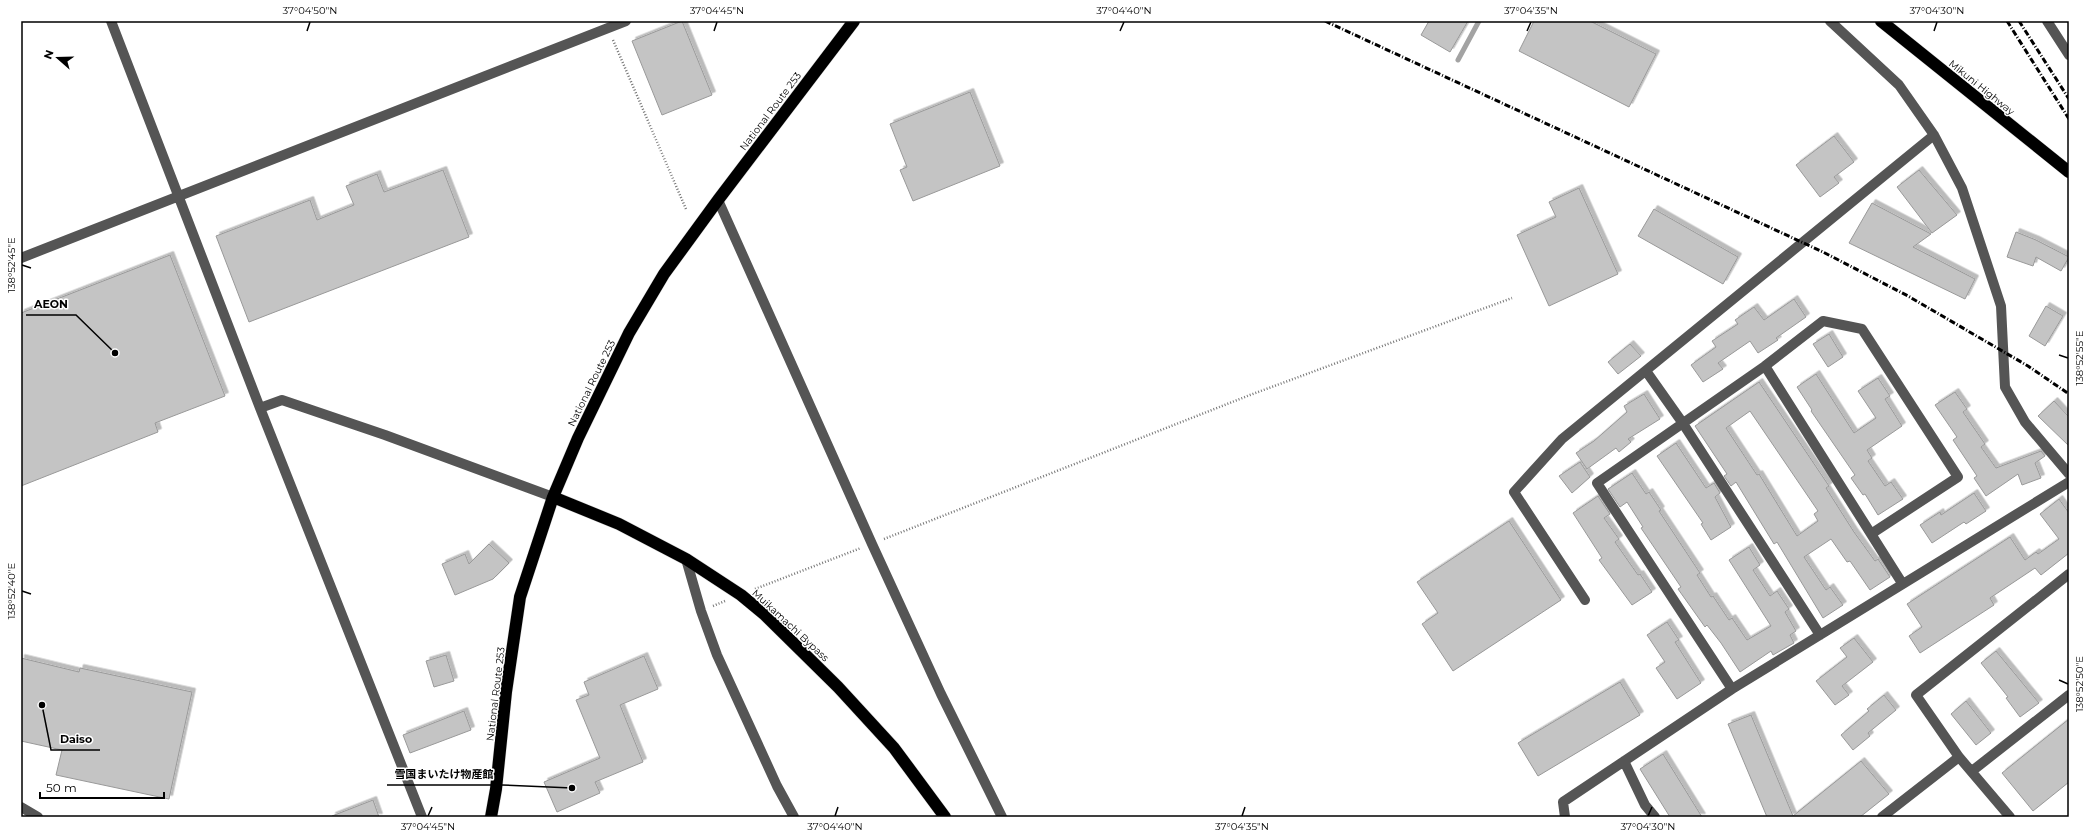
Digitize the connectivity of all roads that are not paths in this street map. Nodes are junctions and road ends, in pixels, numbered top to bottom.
1 (111, 21) edge
2 (626, 21) edge
3 (854, 21) edge
4 (1830, 21) edge
5 (1881, 21) edge
6 (2047, 21) edge
7 (2069, 55) edge
8 (1934, 135) junction
9 (2069, 172) edge
10 (179, 198) junction
11 (718, 200) junction
12 (21, 258) edge
13 (1765, 366) junction
14 (1646, 371) junction
15 (260, 408) junction
16 (1682, 422) junction
17 (2069, 474) edge
18 (2069, 482) edge
19 (553, 497) junction
20 (1871, 534) junction
21 (686, 559) junction
22 (2069, 574) edge
23 (1902, 583) junction
24 (1585, 600) dead end
25 (1820, 635) junction
26 (1732, 689) junction
27 (2069, 695) edge
28 (1959, 757) junction
29 (1624, 761) junction
30 (1972, 771) junction
31 (21, 807) edge
32 (38, 817) edge
33 (422, 817) edge
34 (492, 817) edge
35 (794, 817) edge
36 (945, 817) edge
37 (1002, 817) edge
38 (1565, 817) edge
39 (1655, 817) edge
40 (1882, 817) edge
41 (2010, 817) edge

1 - 10 street
2 - 10 street
3 - 11 highway, National Route 253
4 - 8 street
5 - 9 highway, Mikuni Highway
6 - 7 street
8 - 14 street
8 - 17 street
10 - 12 street
10 - 15 street
11 - 19 highway, National Route 253
11 - 37 street
13 - 16 street
13 - 20 street
13 - 20 street
14 - 16 street
14 - 24 street
15 - 19 street
15 - 33 street
16 - 25 street
16 - 26 street
18 - 23 street
19 - 21 highway, Muikamachi Bypass
19 - 34 highway, National Route 253
20 - 23 street
21 - 35 street
21 - 36 highway, Muikamachi Bypass
22 - 28 street
23 - 25 street
25 - 26 street
26 - 29 street
27 - 30 street
28 - 30 street
28 - 40 street
29 - 38 street
29 - 39 street
30 - 41 street
31 - 32 street

